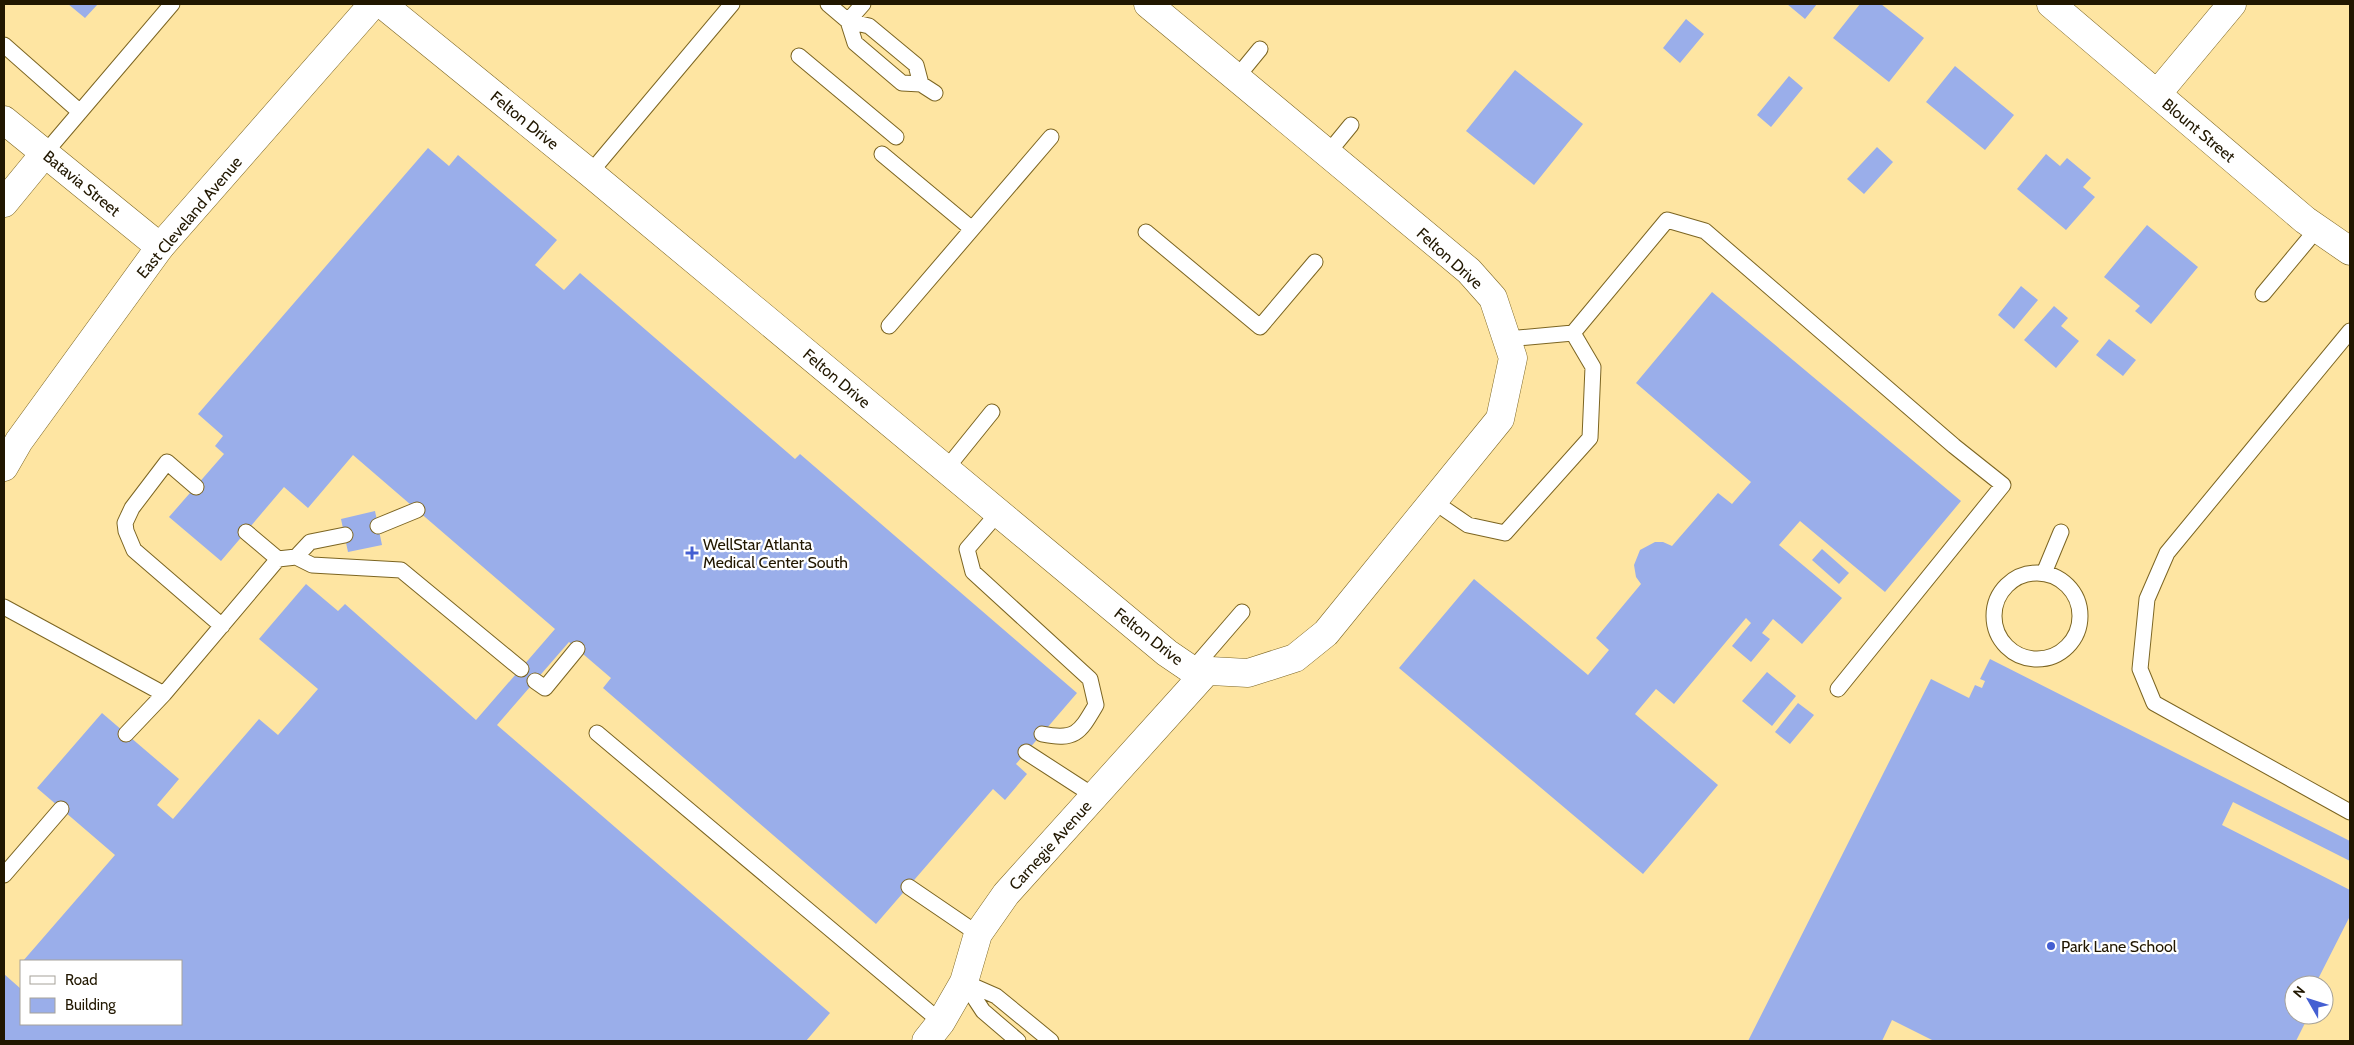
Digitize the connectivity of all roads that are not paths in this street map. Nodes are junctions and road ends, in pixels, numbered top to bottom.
1 (172, 4) edge
2 (374, 4) edge
3 (382, 4) edge
4 (732, 4) edge
5 (828, 4) edge
6 (863, 4) edge
7 (1148, 4) edge
8 (2051, 4) edge
9 (2232, 4) edge
10 (848, 21) junction
11 (4, 45) edge
12 (1260, 49) dead end
13 (799, 56) dead end
14 (1237, 77) junction
15 (921, 84) junction
16 (934, 94) dead end
17 (2157, 94) junction
18 (80, 112) junction
19 (4, 120) edge
20 (1351, 125) dead end
21 (896, 137) dead end
22 (1051, 137) dead end
23 (45, 153) junction
24 (1328, 153) junction
25 (882, 154) dead end
26 (590, 173) junction
27 (4, 203) edge
28 (2317, 228) junction
29 (972, 229) junction
30 (1146, 232) dead end
31 (160, 247) junction
32 (2350, 251) edge
33 (1314, 262) dead end
34 (2263, 294) dead end
35 (889, 326) dead end
36 (2350, 331) edge
37 (1573, 333) junction
38 (1507, 339) junction
39 (992, 412) dead end
40 (4, 467) edge
41 (946, 469) junction
42 (196, 487) dead end
43 (1433, 501) junction
44 (417, 510) dead end
45 (998, 513) junction
46 (378, 526) dead end
47 (246, 532) dead end
48 (2061, 532) dead end
49 (345, 535) dead end
50 (296, 557) junction
51 (278, 559) junction
52 (2044, 573) junction
53 (4, 607) edge
54 (1242, 612) dead end
55 (222, 626) junction
56 (577, 649) dead end
57 (521, 669) dead end
58 (1200, 670) junction
59 (535, 681) dead end
60 (1838, 688) dead end
61 (164, 694) junction
62 (597, 733) dead end
63 (126, 734) dead end
64 (1042, 734) dead end
65 (1026, 752) dead end
66 (1094, 796) junction
67 (61, 809) dead end
68 (2350, 812) edge
69 (4, 875) edge
70 (909, 887) dead end
71 (978, 934) junction
72 (964, 982) junction
73 (934, 1032) edge
74 (1018, 1041) edge
75 (1051, 1041) edge

1 - 18 lane
2 - 31 street, East Cleveland Avenue
3 - 26 street, Felton Drive
4 - 26 lane
5 - 10 lane
6 - 10 lane
7 - 14 street, Felton Drive
8 - 17 street, Blount Street
9 - 17 street
10 - 15 lane
10 - 15 lane
11 - 18 lane
12 - 14 lane
13 - 21 lane
14 - 24 street, Felton Drive
15 - 16 lane
17 - 28 street, Blount Street
18 - 23 lane
19 - 23 street, Batavia Street
20 - 24 lane
22 - 29 lane
23 - 27 street
23 - 31 street, Batavia Street
24 - 38 street, Felton Drive
25 - 29 lane
26 - 41 street, Felton Drive
28 - 32 street, Blount Street
28 - 34 lane
29 - 35 lane
30 - 33 lane
31 - 40 street, East Cleveland Avenue
36 - 68 lane
37 - 38 lane
37 - 43 lane
37 - 60 lane
38 - 43 street, Felton Drive
39 - 41 lane
41 - 45 street, Felton Drive
42 - 55 lane
43 - 58 street, Felton Drive
44 - 46 lane
45 - 58 street, Felton Drive
45 - 64 lane
47 - 51 lane
48 - 52 lane
49 - 50 lane
50 - 51 lane
50 - 57 lane
51 - 55 lane
52 - 52 lane
53 - 61 lane
54 - 58 lane
55 - 61 lane
56 - 59 lane
58 - 66 street, Carnegie Avenue
61 - 63 lane
62 - 73 lane
65 - 66 lane
66 - 71 street, Carnegie Avenue
67 - 69 lane
70 - 71 lane
71 - 72 street, Carnegie Avenue
72 - 73 street, Carnegie Avenue
72 - 74 lane
72 - 75 lane

